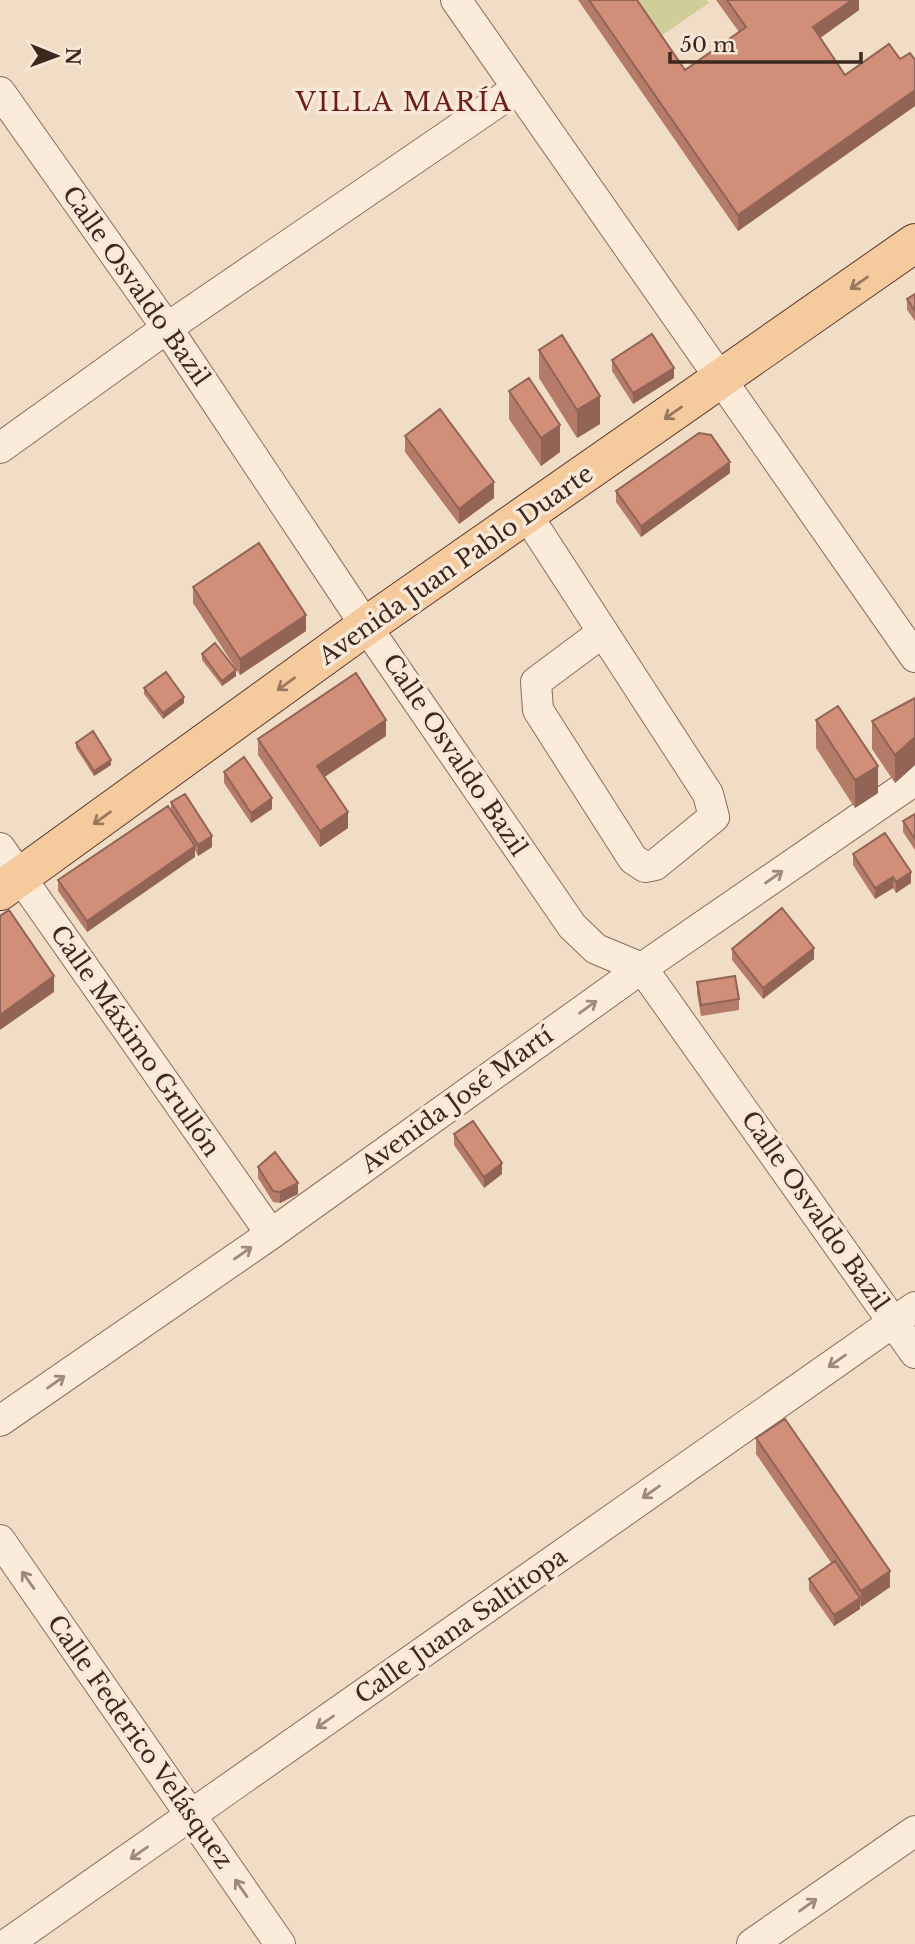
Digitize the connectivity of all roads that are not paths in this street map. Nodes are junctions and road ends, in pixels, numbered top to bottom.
1 (456, 0) edge
2 (518, 88) junction
3 (0, 92) edge
4 (915, 243) edge
5 (167, 328) junction
6 (722, 379) junction
7 (0, 448) edge
8 (527, 515) junction
9 (366, 626) junction
10 (603, 632) junction
11 (915, 657) edge
12 (915, 780) edge
13 (7, 873) edge
14 (642, 968) junction
15 (271, 1234) junction
16 (904, 1314) edge
17 (915, 1353) edge
18 (0, 1421) edge
19 (0, 1540) edge
20 (191, 1817) junction
21 (915, 1831) edge
22 (7, 1944) edge
23 (280, 1944) edge
24 (752, 1944) edge

1 - 2 street
2 - 5 street
2 - 6 street
3 - 5 street, Calle Osvaldo Bazil
4 -> 6 main road, Avenida Juan Pablo Duarte
5 - 7 street
5 - 9 street, Calle Osvaldo Bazil
6 -> 8 main road, Avenida Juan Pablo Duarte
6 - 11 street
8 - 9 main road, Avenida Juan Pablo Duarte
8 - 10 street
9 -> 13 main road, Avenida Juan Pablo Duarte
9 - 14 street, Calle Osvaldo Bazil
10 - 10 street
14 -> 12 street, Avenida José Martí
13 - 15 street, Calle Máximo Grullón
15 -> 14 street, Avenida José Martí
14 - 16 street, Calle Osvaldo Bazil
18 -> 15 street, Avenida José Martí
16 - 17 street, Calle Osvaldo Bazil
16 -> 20 street, Calle Juana Saltitopa
20 -> 19 street, Calle Federico Velásquez
20 -> 22 street, Calle Juana Saltitopa
23 -> 20 street, Calle Federico Velásquez
24 -> 21 street

